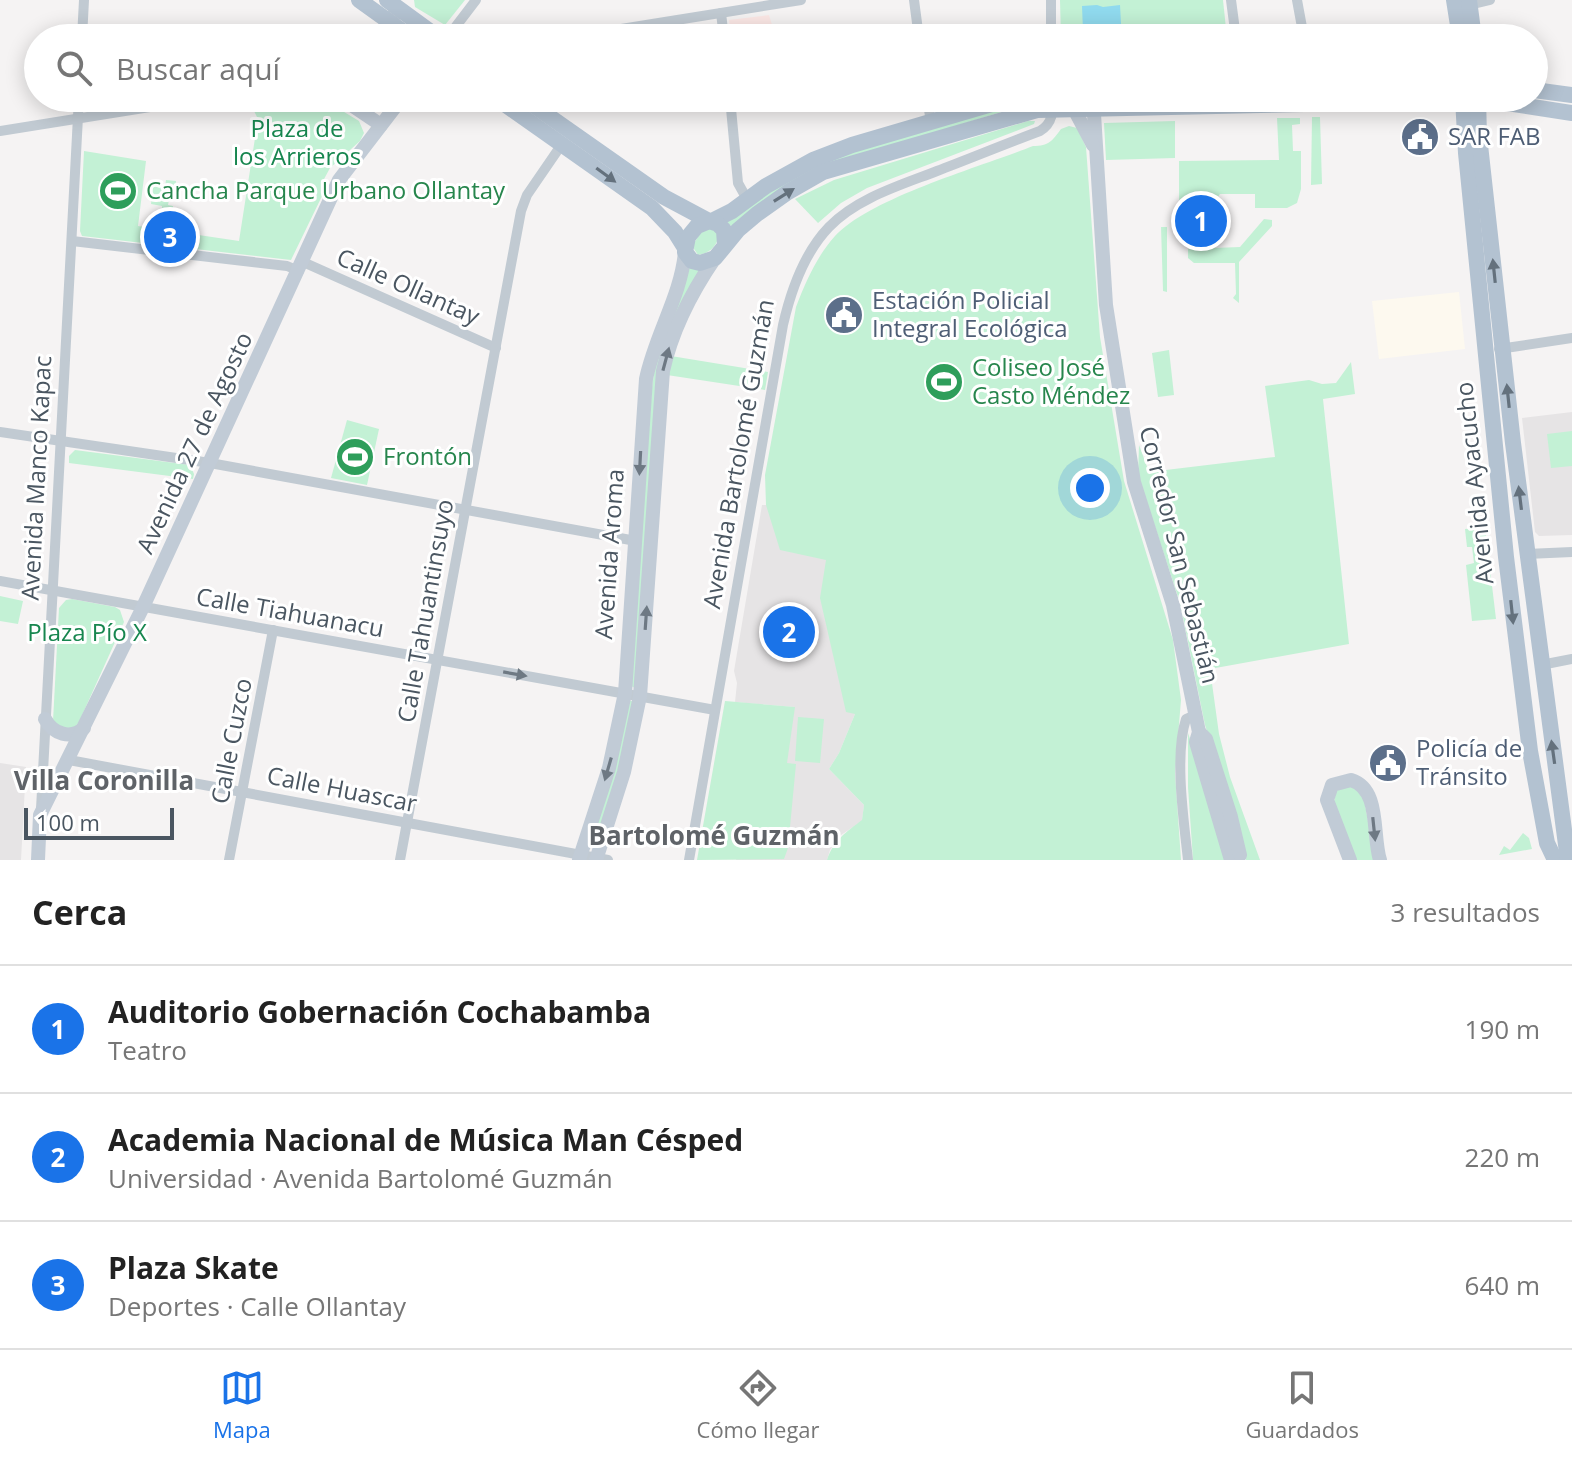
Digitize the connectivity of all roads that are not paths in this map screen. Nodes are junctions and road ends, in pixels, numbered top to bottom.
1 (84, 0) edge
2 (359, 0) edge
3 (476, 0) edge
4 (801, 0) edge
5 (914, 0) edge
6 (1051, 0) edge
7 (1231, 0) edge
8 (1297, 0) edge
9 (1490, 0) edge
10 (1462, 3) edge
11 (395, 8) edge
12 (721, 13) junction
13 (83, 24) edge
14 (418, 24) edge
15 (458, 24) edge
16 (652, 24) edge
17 (722, 24) edge
18 (917, 24) edge
19 (1051, 24) edge
20 (1234, 24) edge
21 (1301, 24) edge
22 (1461, 24) edge
23 (1469, 24) edge
24 (1548, 92) edge
25 (1572, 95) edge
26 (1548, 110) edge
27 (78, 112) edge
28 (120, 112) edge
29 (362, 112) edge
30 (391, 112) edge
31 (516, 112) edge
32 (543, 112) edge
33 (731, 112) edge
34 (929, 112) edge
35 (965, 112) edge
36 (1025, 112) edge
37 (1052, 112) edge
38 (1076, 112) edge
39 (1095, 112) edge
40 (1472, 112) edge
41 (1474, 112) edge
42 (1572, 113) edge
43 (77, 119) junction
44 (931, 122) junction
45 (381, 125) junction
46 (0, 131) edge
47 (562, 144) junction
48 (1095, 149) junction
49 (748, 201) junction
50 (710, 221) junction
51 (72, 241) junction
52 (685, 250) junction
53 (720, 252) junction
54 (301, 267) junction
55 (1572, 338) edge
56 (496, 348) junction
57 (1503, 348) junction
58 (1486, 351) junction
59 (0, 432) edge
60 (60, 441) junction
61 (210, 463) junction
62 (465, 511) junction
63 (636, 541) junction
64 (1572, 552) edge
65 (1527, 554) junction
66 (0, 581) edge
67 (52, 591) junction
68 (143, 607) junction
69 (273, 630) junction
70 (1572, 659) edge
71 (438, 660) junction
72 (1541, 665) junction
73 (632, 694) junction
74 (715, 710) junction
75 (1195, 715) junction
76 (45, 719) junction
77 (85, 727) junction
78 (1199, 732) junction
79 (69, 760) junction
80 (242, 792) junction
81 (40, 815) junction
82 (408, 823) junction
83 (579, 857) edge
84 (600, 859) edge
85 (1558, 859) edge
86 (38, 860) edge
87 (229, 860) edge
88 (400, 860) edge
89 (689, 860) edge
90 (1188, 860) edge
91 (1231, 860) edge
92 (1241, 860) edge
93 (1350, 860) edge
94 (1380, 860) edge

1 - 13 street
2 - 11 main road
3 - 15 street
4 - 12 street
5 - 18 street
6 - 19 street
7 - 20 street
8 - 21 street
9 - 10 street
10 - 22 main road
10 - 23 main road
11 - 14 main road
12 - 16 street
12 - 17 street
24 - 25 main road
26 - 42 main road, Avenida Aroma
27 - 43 street, Avenida Manco Kapac
28 - 43 street
29 - 45 street
30 - 45 street, Avenida 27 de Agosto
31 - 47 main road
32 - 50 main road
33 - 49 street
34 - 44 street
35 - 44 main road
53 -> 36 main road, Avenida Aroma
37 - 74 street, Avenida Bartolomé Guzmán
38 - 48 street, Corredor San Sebastián
39 - 48 street, Corredor San Sebastián
40 - 58 main road, Avenida Ayacucho
57 -> 41 main road, Avenida Ayacucho
43 - 46 street
43 - 51 street, Avenida Manco Kapac
44 - 49 main road
45 - 54 street, Avenida 27 de Agosto
47 -> 52 main road
47 - 56 street, Calle Tahuantinsuyo
48 - 75 street, Corredor San Sebastián
49 - 50 main road
50 - 52 main road
50 - 53 main road
51 - 54 street, Calle Ollantay
51 - 60 street, Avenida Manco Kapac
52 - 53 main road
52 -> 63 street, Avenida Aroma
73 -> 53 street, Avenida Aroma
54 - 56 street, Calle Ollantay
54 - 61 street, Avenida 27 de Agosto
55 - 57 street
56 - 62 street, Calle Tahuantinsuyo
57 - 58 street
65 -> 57 main road, Avenida Ayacucho
58 -> 85 main road, Avenida Ayacucho
59 - 60 street
60 - 61 street
60 - 67 street, Avenida Manco Kapac
61 - 62 street
61 - 68 street, Avenida 27 de Agosto
62 - 63 street
62 - 71 street, Calle Tahuantinsuyo
63 - 73 street, Avenida Aroma
64 - 65 street
65 - 72 main road, Avenida Ayacucho
66 - 67 street, Calle Tiahuanacu
67 - 68 street, Calle Tiahuanacu
67 - 76 street, Avenida Manco Kapac
68 - 69 street, Calle Tiahuanacu
68 - 77 street, Avenida 27 de Agosto
69 - 71 street, Calle Tiahuanacu
69 - 80 street, Calle Cuzco
70 - 72 street
71 -> 73 street, Calle Tiahuanacu
71 - 82 street, Calle Tahuantinsuyo
85 -> 72 main road, Avenida Ayacucho
73 - 74 street, Calle Tiahuanacu
73 -> 83 street, Avenida Aroma
73 - 84 street, Avenida Aroma
74 - 89 street, Avenida Bartolomé Guzmán
75 - 78 street, Corredor San Sebastián
75 - 90 street
76 - 77 street
76 - 81 street, Avenida Manco Kapac
77 - 79 street, Avenida 27 de Agosto
78 - 91 street, Corredor San Sebastián
78 - 92 street, Corredor San Sebastián
79 - 80 street, Calle Huascar
79 - 81 street, Avenida 27 de Agosto
80 - 82 street, Calle Huascar
80 - 87 street, Calle Cuzco
81 - 86 street, Avenida Manco Kapac
82 - 83 street, Calle Huascar
82 - 88 street, Calle Tahuantinsuyo
83 - 84 street, Calle Huascar
93 -> 94 street

